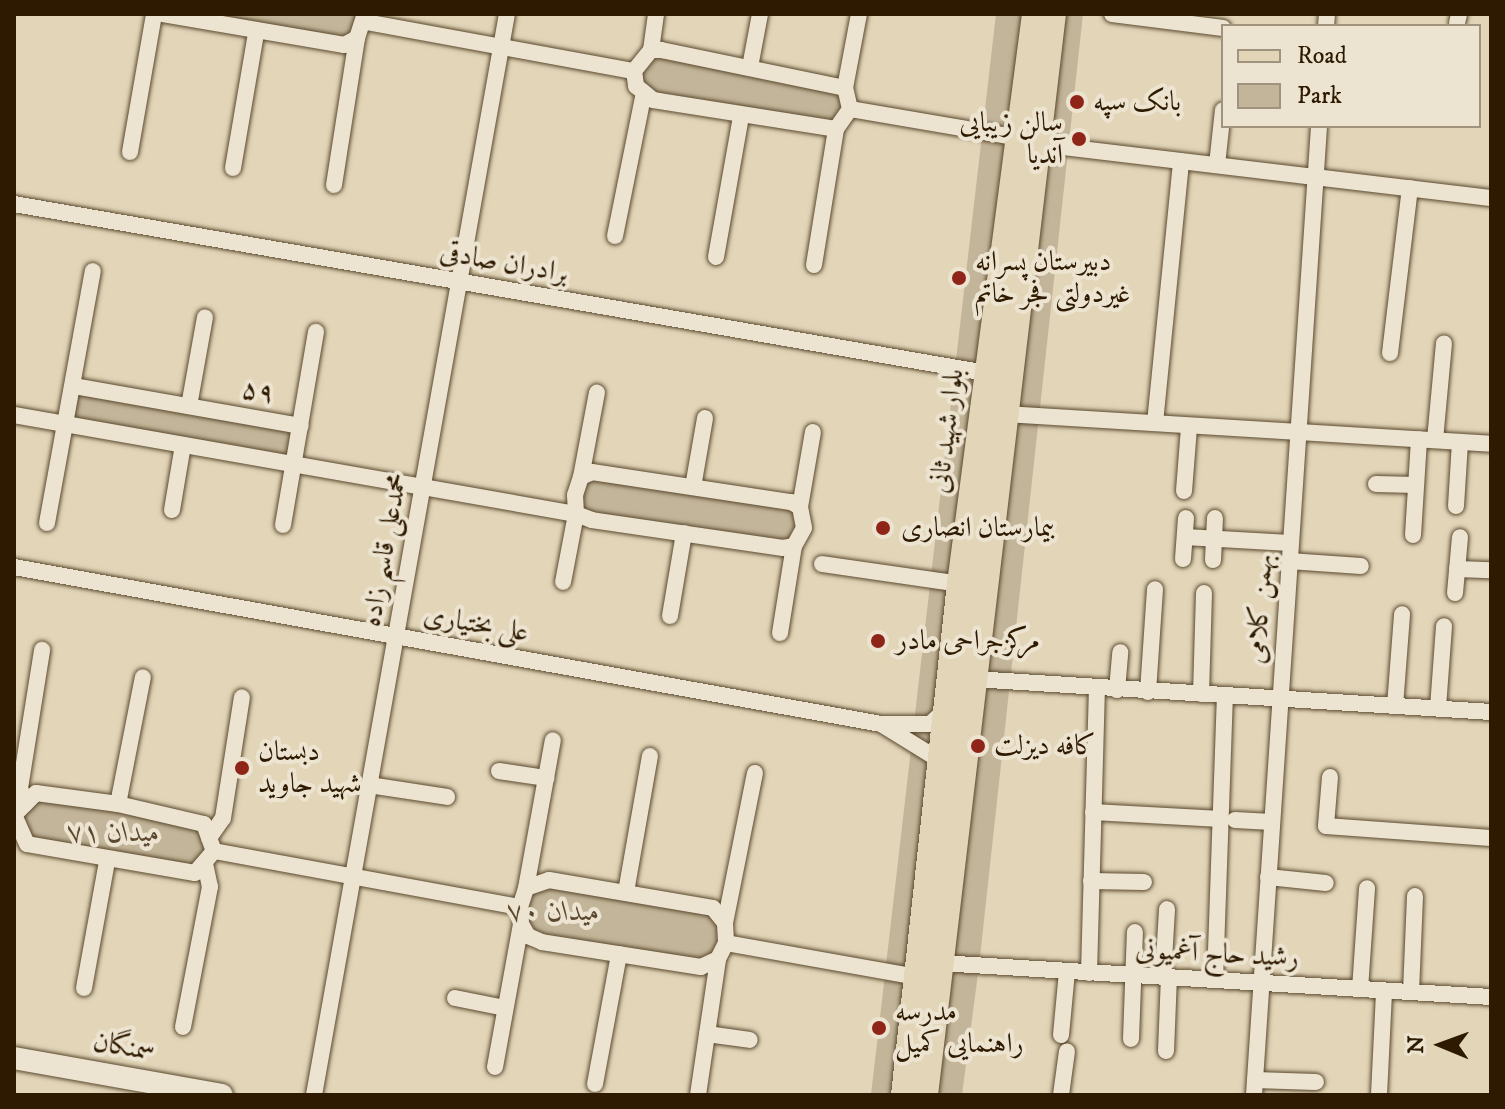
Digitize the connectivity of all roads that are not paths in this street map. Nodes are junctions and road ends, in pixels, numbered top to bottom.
1 (154, 14) edge
2 (163, 14) edge
3 (507, 14) edge
4 (656, 14) edge
5 (760, 14) edge
6 (859, 14) edge
7 (1035, 14) edge
8 (1053, 14) edge
9 (1112, 14) edge
10 (365, 18) edge
11 (1221, 28) edge
12 (256, 33) junction
13 (357, 38) junction
14 (501, 44) junction
15 (651, 50) junction
16 (750, 67) junction
17 (634, 71) junction
18 (845, 88) junction
19 (643, 97) junction
20 (850, 109) junction
21 (741, 116) junction
22 (1221, 128) edge
23 (1319, 128) edge
24 (836, 129) junction
25 (1028, 141) junction
26 (130, 152) dead end
27 (1181, 161) junction
28 (1217, 165) junction
29 (233, 168) dead end
30 (1315, 177) junction
31 (334, 185) dead end
32 (1410, 188) junction
33 (1491, 198) edge
34 (14, 204) edge
35 (615, 236) dead end
36 (716, 257) dead end
37 (814, 265) dead end
38 (93, 271) dead end
39 (459, 282) junction
40 (205, 317) dead end
41 (316, 332) dead end
42 (1444, 343) dead end
43 (1390, 353) dead end
44 (986, 373) junction
45 (74, 386) junction
46 (597, 392) dead end
47 (189, 406) junction
48 (1005, 414) junction
49 (14, 415) edge
50 (705, 418) dead end
51 (1155, 423) junction
52 (67, 424) junction
53 (300, 426) junction
54 (1189, 427) junction
55 (813, 432) dead end
56 (1298, 432) junction
57 (1427, 440) junction
58 (1460, 442) junction
59 (1491, 444) edge
60 (183, 445) junction
61 (294, 464) junction
62 (581, 477) junction
63 (1376, 484) dead end
64 (1416, 485) junction
65 (693, 487) junction
66 (422, 489) junction
67 (1184, 491) dead end
68 (1456, 506) dead end
69 (800, 507) junction
70 (172, 510) dead end
71 (576, 514) junction
72 (1186, 518) dead end
73 (1215, 518) dead end
74 (47, 523) dead end
75 (283, 525) dead end
76 (684, 533) junction
77 (1413, 535) dead end
78 (1185, 537) junction
79 (1460, 537) dead end
80 (1213, 539) junction
81 (1290, 543) junction
82 (794, 546) junction
83 (1183, 559) dead end
84 (1213, 560) dead end
85 (1289, 561) junction
86 (822, 564) dead end
87 (1361, 566) dead end
88 (14, 567) edge
89 (1457, 569) junction
90 (1491, 570) edge
91 (563, 582) dead end
92 (960, 584) junction
93 (1155, 589) dead end
94 (1204, 593) dead end
95 (1455, 593) dead end
96 (1402, 614) dead end
97 (670, 616) dead end
98 (1444, 626) dead end
99 (780, 633) dead end
100 (396, 636) junction
101 (42, 650) dead end
102 (1120, 652) dead end
103 (143, 677) dead end
104 (962, 678) junction
105 (1097, 689) junction
106 (1117, 690) junction
107 (1148, 692) junction
108 (1201, 694) junction
109 (1225, 695) junction
110 (242, 697) dead end
111 (1280, 699) junction
112 (1395, 706) junction
113 (947, 707) junction
114 (1438, 708) junction
115 (1491, 712) edge
116 (881, 724) junction
117 (553, 740) dead end
118 (650, 756) dead end
119 (941, 761) junction
120 (499, 771) dead end
121 (755, 773) dead end
122 (1330, 777) dead end
123 (546, 778) junction
124 (369, 785) junction
125 (447, 797) dead end
126 (118, 804) junction
127 (1093, 812) junction
128 (18, 820) edge
129 (1228, 820) junction
130 (1272, 822) junction
131 (1491, 838) edge
132 (210, 851) junction
133 (107, 861) junction
134 (353, 876) junction
135 (1268, 877) junction
136 (1091, 881) junction
137 (1144, 882) dead end
138 (1326, 883) dead end
139 (526, 888) junction
140 (1367, 888) dead end
141 (626, 892) junction
142 (1415, 896) dead end
143 (1167, 909) dead end
144 (520, 916) junction
145 (725, 923) junction
146 (1135, 932) dead end
147 (726, 943) junction
148 (619, 954) junction
149 (718, 959) junction
150 (940, 963) junction
151 (1067, 971) junction
152 (1089, 973) junction
153 (1132, 975) junction
154 (917, 977) junction
155 (1166, 977) junction
156 (1215, 980) junction
157 (1261, 983) junction
158 (84, 988) dead end
159 (1360, 989) junction
160 (1384, 991) junction
161 (1411, 992) junction
162 (1491, 997) edge
163 (455, 998) dead end
164 (505, 1008) junction
165 (183, 1027) dead end
166 (707, 1034) junction
167 (1061, 1035) dead end
168 (1131, 1039) dead end
169 (750, 1040) dead end
170 (1067, 1051) dead end
171 (1166, 1051) dead end
172 (14, 1058) edge
173 (495, 1067) dead end
174 (1316, 1082) dead end
175 (595, 1084) dead end
176 (1254, 1088) edge
177 (222, 1095) edge
178 (314, 1095) edge
179 (698, 1095) edge
180 (904, 1095) edge
181 (925, 1095) edge
182 (1061, 1095) edge
183 (1379, 1095) edge

1 - 26 street
2 - 12 street
3 - 14 street, محمدعلی قاسم زاده
4 - 15 street
5 - 16 street
6 - 18 street
7 - 25 main road, بلوار شهید ثانی
8 - 25 main road, بلوار شهید ثانی
9 - 11 street
10 - 13 street
10 - 14 street
12 - 13 street
12 - 29 street
13 - 31 street
14 - 17 street
14 - 39 street, محمدعلی قاسم زاده
15 - 16 street
15 - 17 street
16 - 18 street
17 - 19 street
18 - 20 street
19 - 21 street
19 - 35 street
20 - 24 street
20 - 25 street
21 - 24 street
21 - 36 street
22 - 28 street
23 - 30 street, بهمن کلامی
24 - 37 street
25 - 27 street
25 - 44 main road, بلوار شهید ثانی
25 - 48 main road, بلوار شهید ثانی
27 - 28 street
27 - 51 street
28 - 30 street
30 - 32 street
30 - 56 street, بهمن کلامی
32 - 33 street
32 - 43 street
34 - 39 street, برادران صادقی
38 - 45 street
39 - 44 street, برادران صادقی
39 - 66 street, محمدعلی قاسم زاده
40 - 47 street
41 - 53 street
42 - 57 street
44 - 92 main road, بلوار شهید ثانی
45 - 47 street, ۵۹
45 - 52 street
46 - 62 street
47 - 53 street, ۵۹
48 - 51 street
48 - 104 main road, بلوار شهید ثانی
49 - 52 street
50 - 65 street
51 - 54 street
52 - 60 street
52 - 74 street
53 - 61 street, ۵۹
54 - 56 street
54 - 67 street
55 - 69 street
56 - 57 street
56 - 81 street, بهمن کلامی
57 - 58 street
57 - 64 street
58 - 59 street
58 - 68 street
60 - 61 street
60 - 70 street
61 - 66 street
61 - 75 street, ۵۹
62 - 65 street
62 - 71 street
63 - 64 street
64 - 77 street
65 - 69 street
66 - 71 street
66 - 100 street, محمدعلی قاسم زاده
69 - 82 street
71 - 76 street
71 - 91 street
72 - 78 street
73 - 80 street
76 - 82 street
76 - 97 street
78 - 80 street
78 - 83 street
79 - 89 street
80 - 81 street
80 - 84 street
81 - 85 street, بهمن کلامی
82 - 99 street
85 - 87 street
85 - 111 street, بهمن کلامی
86 - 92 street
88 - 100 street, علی بختیاری
89 - 90 street
89 - 95 street
92 - 104 main road, بلوار شهید ثانی
93 - 107 street
94 - 108 street
96 - 112 street
98 - 114 street
100 - 116 street, علی بختیاری
100 - 124 street, محمدعلی قاسم زاده
101 - 128 street
102 - 106 street
103 - 126 street
104 - 105 street
104 - 113 main road, بلوار شهید ثانی
104 - 150 main road, بلوار شهید ثانی
105 - 106 street
105 - 127 street
106 - 107 street
107 - 108 street
108 - 109 street
109 - 111 street
109 - 129 street
110 - 132 street
111 - 112 street
111 - 130 street, بهمن کلامی
112 - 114 street
113 - 116 street
113 - 119 main road, بلوار شهید ثانی
114 - 115 street
116 - 119 street
117 - 123 street
118 - 141 street
119 - 154 main road, بلوار شهید ثانی
120 - 123 street
121 - 145 street
122 - 131 street
123 - 139 street
124 - 125 street
124 - 134 street, محمدعلی قاسم زاده
126 - 128 street
126 - 132 street
127 - 129 street
127 - 136 street
128 - 133 street
129 - 130 street
129 - 156 street
130 - 135 street, بهمن کلامی
132 - 133 street
132 - 134 street
132 - 165 street
133 - 158 street
134 - 144 street
134 - 178 street, محمدعلی قاسم زاده
135 - 138 street
135 - 157 street, بهمن کلامی
136 - 137 street
136 - 152 street
139 - 141 street
139 - 144 street
140 - 159 street
141 - 145 street
142 - 161 street
143 - 155 street
144 - 148 street
144 - 164 street
145 - 147 street
146 - 153 street
147 - 149 street
147 - 154 street
148 - 149 street
148 - 175 street
149 - 166 street
150 - 151 street, رشید حاج آغمیونی
150 - 181 main road, بلوار شهید ثانی
151 - 152 street, رشید حاج آغمیونی
151 - 167 street
152 - 153 street, رشید حاج آغمیونی
153 - 155 street, رشید حاج آغمیونی
153 - 168 street
154 - 180 main road, بلوار شهید ثانی
155 - 156 street, رشید حاج آغمیونی
155 - 171 street
156 - 157 street, رشید حاج آغمیونی
157 - 159 street, رشید حاج آغمیونی
157 - 176 street, بهمن کلامی
159 - 160 street, رشید حاج آغمیونی
160 - 161 street, رشید حاج آغمیونی
160 - 183 street
161 - 162 street, رشید حاج آغمیونی
163 - 164 street
164 - 173 street
166 - 169 street
166 - 179 street
170 - 182 street
172 - 177 main road, سمنگان
174 - 176 street

